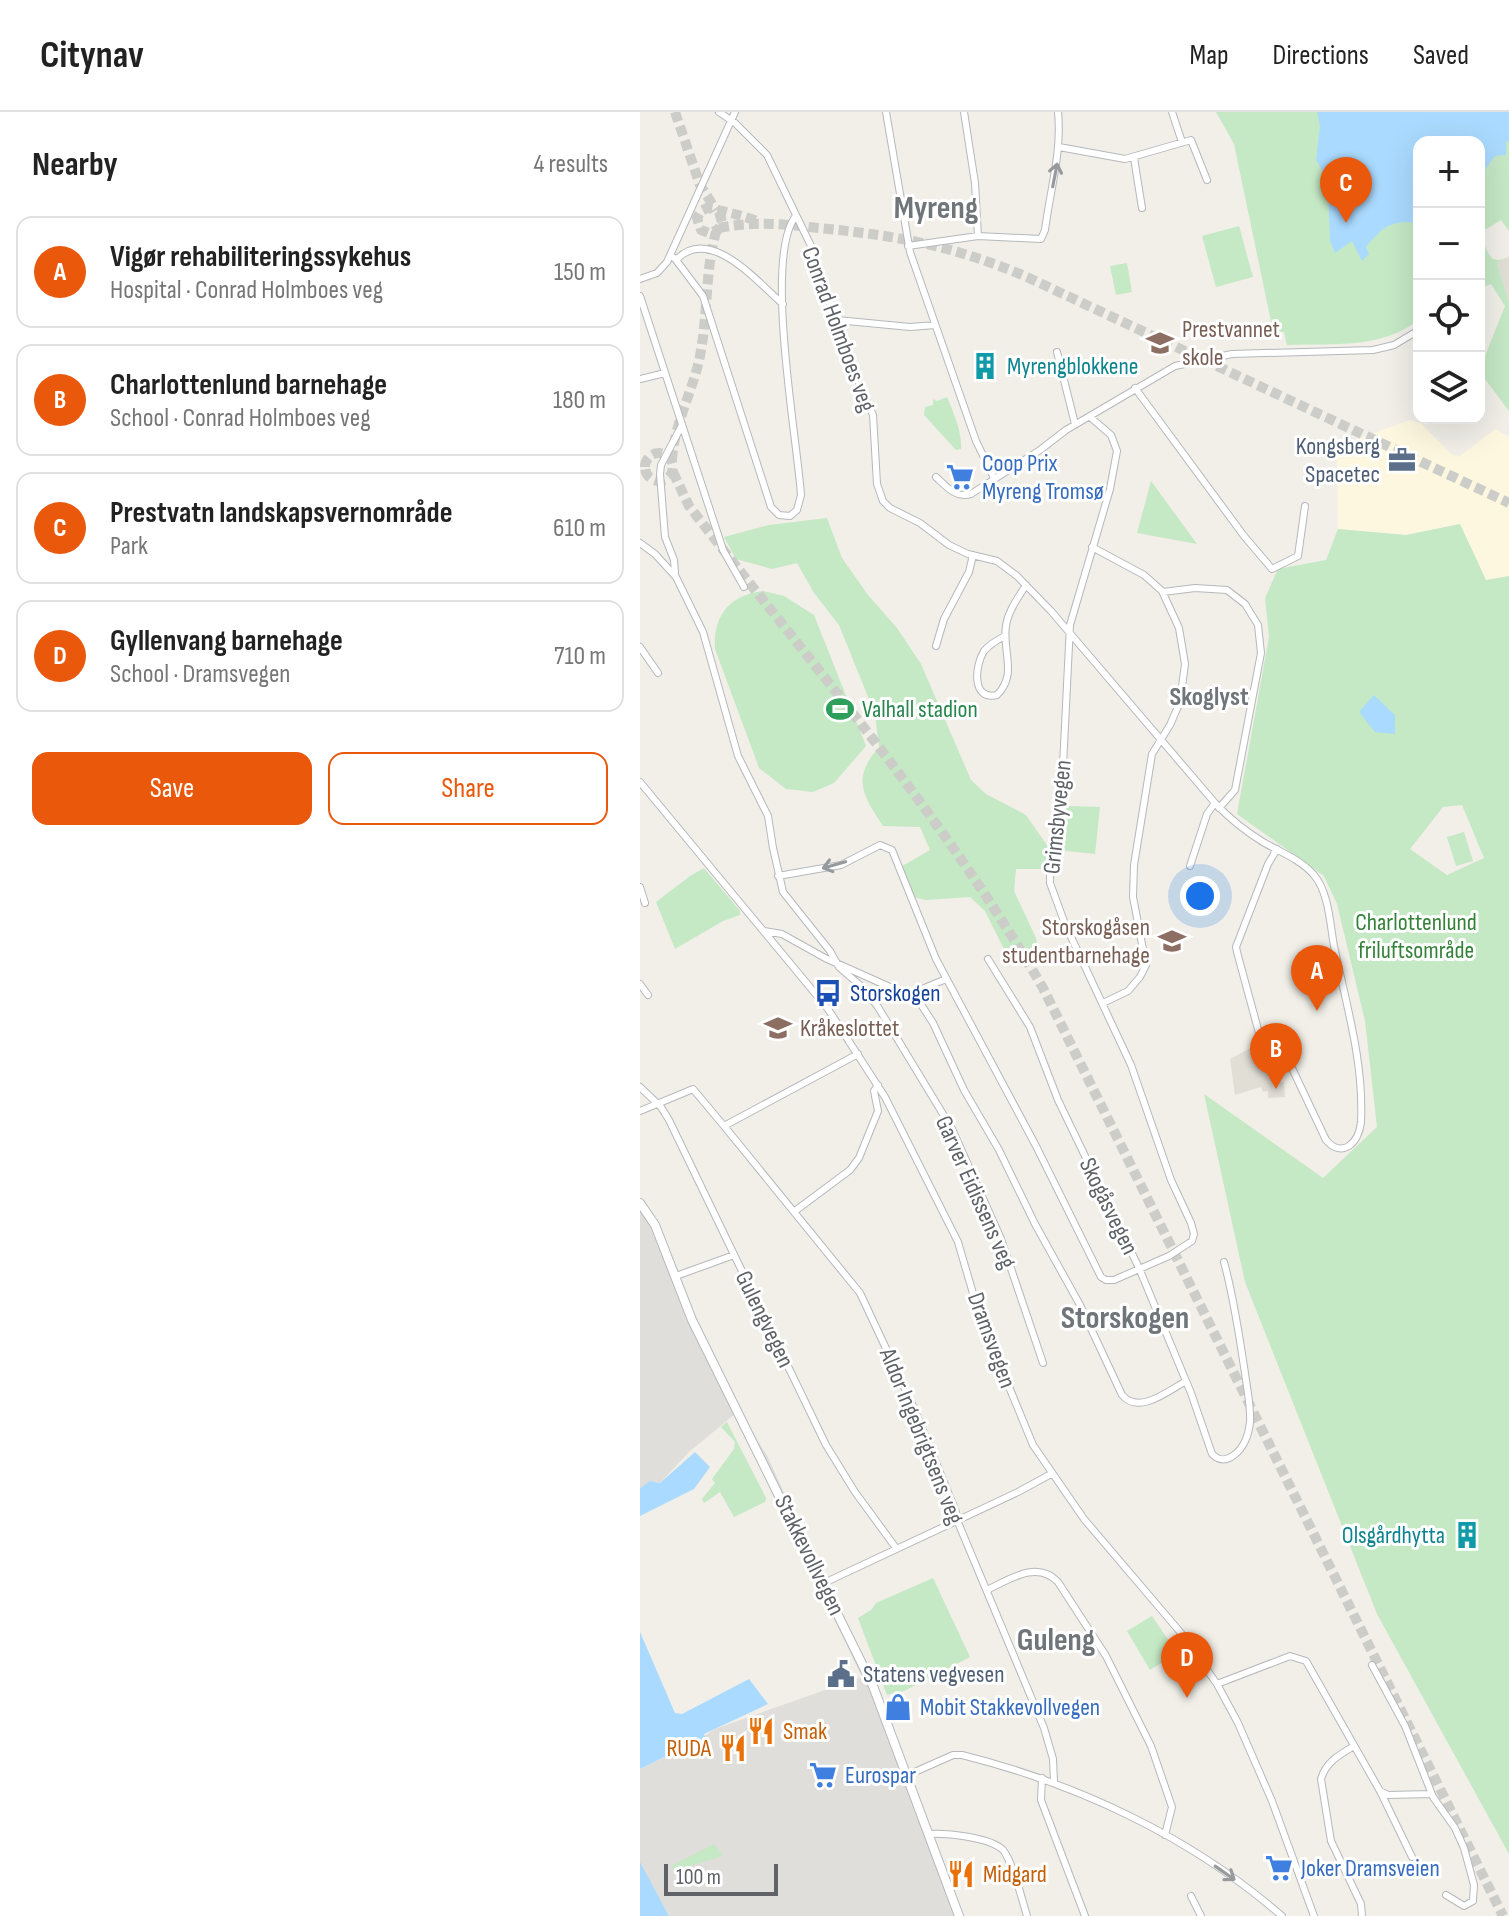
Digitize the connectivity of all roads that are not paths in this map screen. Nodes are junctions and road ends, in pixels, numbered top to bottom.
1 (719, 112) edge
2 (735, 112) edge
3 (886, 112) edge
4 (964, 112) edge
5 (1058, 112) edge
6 (1172, 112) edge
7 (732, 120) junction
8 (1182, 142) junction
9 (1059, 147) junction
10 (1134, 158) junction
11 (1207, 180) dead end
12 (1142, 208) dead end
13 (795, 217) junction
14 (978, 236) junction
15 (908, 246) junction
16 (674, 257) junction
17 (640, 279) edge
18 (640, 296) edge
19 (783, 304) junction
20 (837, 320) junction
21 (935, 325) junction
22 (1413, 334) edge
23 (1057, 352) dead end
24 (665, 373) junction
25 (640, 379) edge
26 (1135, 388) junction
27 (1090, 417) junction
28 (1075, 424) junction
29 (682, 425) junction
30 (936, 477) dead end
31 (994, 478) junction
32 (1305, 506) dead end
33 (640, 543) edge
34 (1092, 547) junction
35 (973, 555) junction
36 (675, 575) junction
37 (1026, 585) junction
38 (744, 587) dead end
39 (1163, 592) junction
40 (1070, 634) junction
41 (1005, 636) junction
42 (936, 646) dead end
43 (640, 647) edge
44 (658, 673) dead end
45 (1161, 738) junction
46 (640, 782) edge
47 (1217, 805) junction
48 (1277, 849) junction
49 (1190, 866) dead end
50 (778, 876) junction
51 (640, 887) edge
52 (645, 903) dead end
53 (764, 931) junction
54 (988, 959) dead end
55 (836, 962) junction
56 (946, 979) junction
57 (640, 984) edge
58 (913, 992) junction
59 (648, 995) dead end
60 (1103, 1003) junction
61 (858, 1054) junction
62 (878, 1085) junction
63 (640, 1087) edge
64 (657, 1102) junction
65 (640, 1111) edge
66 (724, 1126) junction
67 (640, 1203) edge
68 (795, 1211) junction
69 (734, 1255) junction
70 (1224, 1262) dead end
71 (1139, 1268) junction
72 (676, 1276) junction
73 (1043, 1363) dead end
74 (1186, 1381) junction
75 (1051, 1474) junction
76 (957, 1520) junction
77 (896, 1548) junction
78 (824, 1583) junction
79 (987, 1590) junction
80 (1372, 1665) dead end
81 (1217, 1684) junction
82 (1354, 1746) junction
83 (908, 1775) junction
84 (1042, 1778) junction
85 (1054, 1782) junction
86 (1380, 1791) junction
87 (1431, 1794) junction
88 (929, 1834) junction
89 (1165, 1835) junction
90 (1412, 1857) dead end
91 (1446, 1895) dead end
92 (1191, 1896) dead end
93 (959, 1916) edge
94 (1027, 1916) edge
95 (1085, 1916) edge
96 (1201, 1916) edge
97 (1282, 1916) edge
98 (1314, 1916) edge
99 (1362, 1916) edge

1 - 7 street, Conrad Holmboes veg
2 - 7 street
3 - 15 street
4 - 14 street
5 - 9 street
6 - 8 street
7 - 13 street, Conrad Holmboes veg
7 - 16 street
8 - 10 street
8 - 11 street
9 - 10 street
14 -> 9 street
10 - 12 street
13 - 19 street
13 - 20 street, Conrad Holmboes veg
14 - 15 street
15 - 21 street
16 - 17 street
16 - 19 street
16 - 19 street
18 - 24 street
20 - 21 street
20 - 35 street, Conrad Holmboes veg
21 - 31 street
22 - 26 street
23 - 28 street
24 - 25 street
24 - 29 street
26 - 27 street
26 - 32 street
27 - 28 street
27 - 34 street, Grimsbyvegen
28 - 31 street
29 - 36 street
29 - 38 street
30 - 31 street
33 - 36 street
34 - 39 street
34 - 40 street, Grimsbyvegen
35 - 37 street, Conrad Holmboes veg
35 - 42 street
36 - 50 street, Garver Eidissens veg
37 - 40 street, Conrad Holmboes veg
37 - 41 street
39 - 45 street
39 - 47 street
40 - 45 street, Conrad Holmboes veg
40 - 60 street, Grimsbyvegen
41 - 41 street
43 - 44 street
45 - 47 street, Conrad Holmboes veg
45 - 60 street
46 - 53 street, Dramsvegen
47 - 48 street, Conrad Holmboes veg
47 - 49 street
48 - 48 street, Conrad Holmboes veg
50 - 55 street, Garver Eidissens veg
56 -> 50 street
51 - 52 street
53 - 55 street
53 - 61 street, Dramsvegen
54 - 71 street, Skogåsvegen
55 - 58 street
55 - 73 street, Garver Eidissens veg
56 - 58 street
56 - 71 street, Grimsbyvegen
57 - 59 street
58 - 74 street
60 - 71 street, Grimsbyvegen
61 - 62 street, Dramsvegen
61 - 66 street
62 - 68 street
62 - 75 street, Dramsvegen
63 - 64 street, Gulengvegen
64 - 65 street
64 - 66 street, Aldor Ingebrigtsens veg
64 - 69 street, Gulengvegen
66 - 68 street, Aldor Ingebrigtsens veg
67 - 72 street, Stakkevollvegen
68 - 76 street, Aldor Ingebrigtsens veg
69 - 72 street
69 - 77 street, Gulengvegen
70 - 74 street, Skogåsvegen
71 - 74 street, Skogåsvegen
72 - 78 street, Stakkevollvegen
75 - 76 street
75 - 81 street, Dramsvegen
76 - 77 street
76 - 79 street, Aldor Ingebrigtsens veg
77 - 78 street
78 - 83 street, Stakkevollvegen
79 - 85 street, Aldor Ingebrigtsens veg
79 - 89 street
80 - 87 street
81 - 82 street
81 - 98 street, Dramsvegen
82 - 86 street
82 - 99 street
83 - 84 street
83 - 88 street, Stakkevollvegen
84 - 85 street
84 - 95 street
85 - 89 street
86 - 87 street
86 - 90 street
87 - 91 street
88 - 93 street, Stakkevollvegen
88 - 94 street
89 -> 97 street
92 - 96 street

